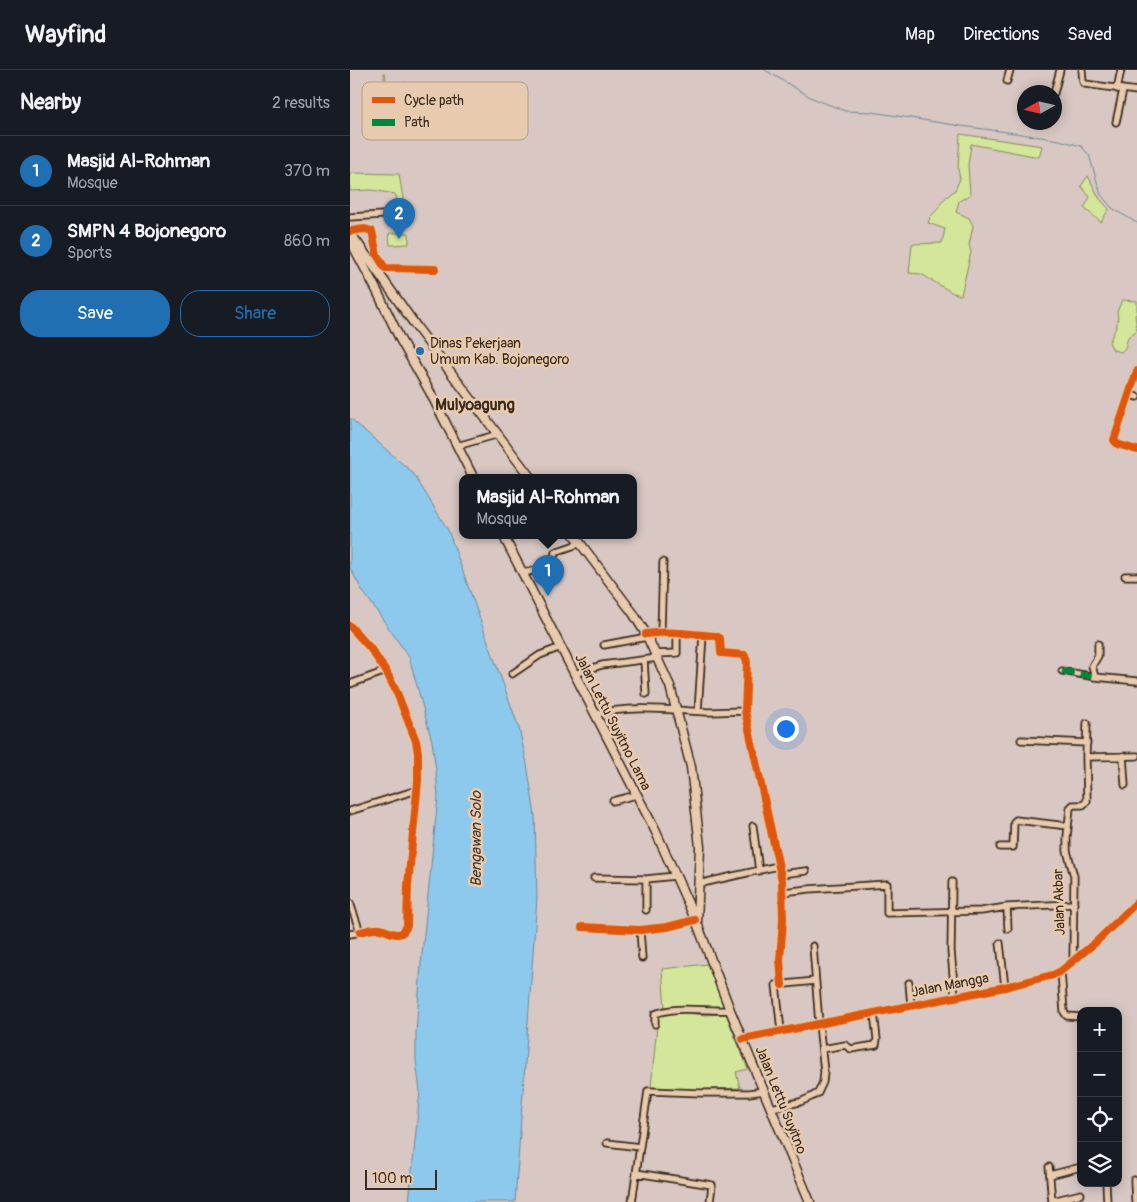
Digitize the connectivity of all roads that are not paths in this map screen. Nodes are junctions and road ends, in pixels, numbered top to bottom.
1 (1010, 70) edge
2 (1060, 70) edge
3 (1082, 70) edge
4 (1121, 70) edge
5 (1007, 81) dead end
6 (1056, 85) edge
7 (1120, 90) junction
8 (1137, 91) edge
9 (1116, 122) dead end
10 (399, 214) dead end
11 (350, 217) edge
12 (350, 233) edge
13 (350, 240) edge
14 (435, 270) dead end
15 (385, 284) junction
16 (377, 290) junction
17 (1137, 371) edge
18 (1129, 394) junction
19 (1137, 397) edge
20 (499, 434) junction
21 (457, 446) junction
22 (1137, 450) edge
23 (471, 474) edge
24 (528, 474) edge
25 (505, 539) edge
26 (578, 539) edge
27 (581, 543) junction
28 (663, 562) dead end
29 (523, 573) junction
30 (1125, 576) dead end
31 (1137, 576) edge
32 (351, 628) edge
33 (661, 631) junction
34 (677, 634) junction
35 (646, 635) junction
36 (703, 635) junction
37 (1098, 644) dead end
38 (604, 645) dead end
39 (561, 647) junction
40 (657, 656) junction
41 (644, 660) junction
42 (386, 671) junction
43 (1062, 671) dead end
44 (512, 674) dead end
45 (574, 674) junction
46 (1095, 677) junction
47 (1137, 680) edge
48 (350, 684) edge
49 (646, 694) dead end
50 (677, 709) junction
51 (698, 711) junction
52 (745, 711) junction
53 (596, 714) junction
54 (1087, 723) dead end
55 (1021, 740) dead end
56 (1086, 743) junction
57 (1123, 756) junction
58 (1137, 756) edge
59 (1086, 757) junction
60 (1125, 786) dead end
61 (417, 790) junction
62 (636, 795) junction
63 (613, 801) dead end
64 (350, 811) edge
65 (753, 826) dead end
66 (1068, 826) junction
67 (1000, 847) dead end
68 (778, 866) junction
69 (759, 871) junction
70 (806, 871) dead end
71 (781, 874) junction
72 (675, 876) junction
73 (594, 878) dead end
74 (646, 880) junction
75 (952, 882) dead end
76 (698, 884) junction
77 (783, 892) junction
78 (698, 899) junction
79 (686, 900) junction
80 (350, 902) edge
81 (1137, 902) edge
82 (1074, 904) junction
83 (1007, 907) junction
84 (646, 910) dead end
85 (952, 912) junction
86 (696, 921) junction
87 (582, 927) dead end
88 (1008, 929) dead end
89 (640, 930) junction
90 (360, 932) junction
91 (350, 934) edge
92 (1000, 943) dead end
93 (813, 946) dead end
94 (642, 958) dead end
95 (1073, 961) junction
96 (1061, 971) junction
97 (815, 981) junction
98 (909, 983) dead end
99 (782, 984) junction
100 (1004, 987) junction
101 (955, 997) junction
102 (911, 1005) junction
103 (730, 1010) junction
104 (874, 1013) junction
105 (1077, 1017) edge
106 (655, 1024) dead end
107 (819, 1024) junction
108 (781, 1031) junction
109 (743, 1039) junction
110 (822, 1049) junction
111 (764, 1091) junction
112 (771, 1108) junction
113 (607, 1143) dead end
114 (640, 1147) junction
115 (1049, 1167) dead end
116 (1077, 1168) edge
117 (636, 1173) junction
118 (1050, 1174) junction
119 (1134, 1180) dead end
120 (1106, 1187) edge
121 (1081, 1194) dead end
122 (632, 1202) edge
123 (710, 1202) edge
124 (810, 1202) edge
125 (1052, 1202) edge
126 (1108, 1202) edge
127 (1135, 1202) edge

1 - 5 street
2 - 6 street
3 - 7 street
4 - 7 street
7 - 8 street
7 - 9 street
10 - 11 street
12 - 14 street
12 - 15 main road
13 - 16 main road
15 - 16 main road
15 - 20 main road
16 - 21 main road
17 - 18 street
18 - 19 street
18 - 22 street
20 - 21 street
20 - 24 main road
21 - 23 main road
25 - 29 main road, Jalan Lettu Suyitno Lama
26 - 27 main road, Jalan Lettu Suyitno
27 - 29 street
27 - 35 main road, Jalan Lettu Suyitno
28 - 33 street
29 - 39 main road, Jalan Lettu Suyitno Lama
30 - 31 street
32 - 42 street
33 - 34 street
33 - 35 street
34 - 36 street
34 - 40 street
35 - 38 street
35 - 40 main road, Jalan Lettu Suyitno
36 - 51 street
36 - 52 street
37 - 46 street
39 - 44 street
39 - 45 main road, Jalan Lettu Suyitno Lama
40 - 41 street
40 - 50 main road, Jalan Lettu Suyitno
41 - 45 street
41 - 49 street
42 - 48 street
42 - 61 street
43 - 46 street
45 - 53 main road, Jalan Lettu Suyitno Lama
46 - 47 street
50 - 51 street
50 - 53 street
50 - 76 main road, Jalan Lettu Suyitno
51 - 52 street
52 - 68 street
53 - 62 main road, Jalan Lettu Suyitno Lama
54 - 56 street
55 - 56 street
56 - 59 street
57 - 58 street
57 - 59 street
57 - 60 street
59 - 66 street, Jalan Akbar
61 - 64 street
61 - 90 street
62 - 63 street
62 - 72 main road, Jalan Lettu Suyitno Lama
65 - 69 street
66 - 67 street
66 - 82 street, Jalan Akbar
68 - 69 street
68 - 71 street
69 - 76 street
70 - 71 street
71 - 77 street
72 - 74 street
72 - 79 main road, Jalan Lettu Suyitno Lama
73 - 74 street
74 - 84 street
75 - 85 street
76 - 78 main road, Jalan Lettu Suyitno
77 - 85 street
77 - 99 street
78 - 79 main road
78 - 86 main road, Jalan Lettu Suyitno
79 - 86 main road, Jalan Lettu Suyitno Lama
80 - 90 street
81 - 95 street, Jalan Mangga
82 - 83 street
82 - 95 street, Jalan Akbar
83 - 85 street
83 - 88 street
85 - 101 street
86 - 89 street
86 - 103 main road, Jalan Lettu Suyitno
87 - 89 street
89 - 94 street
90 - 91 street
92 - 100 street
93 - 97 street
95 - 96 street, Jalan Mangga
96 - 100 street, Jalan Mangga
96 - 105 street
97 - 99 street
97 - 107 street
98 - 102 street
99 - 108 street
100 - 101 street, Jalan Mangga
101 - 102 street, Jalan Mangga
102 - 104 street, Jalan Mangga
103 - 106 street
103 - 109 main road, Jalan Lettu Suyitno
104 - 107 street, Jalan Mangga
104 - 110 street
107 - 108 street, Jalan Mangga
107 - 110 street
108 - 109 street, Jalan Mangga
109 - 111 main road, Jalan Lettu Suyitno
110 - 112 street
111 - 112 main road, Jalan Lettu Suyitno
111 - 114 street
112 - 124 main road, Jalan Lettu Suyitno
113 - 114 street
114 - 117 street
115 - 118 street
116 - 118 street
117 - 122 street
117 - 123 street
118 - 125 street
119 - 127 street
120 - 126 street
121 - 125 street

